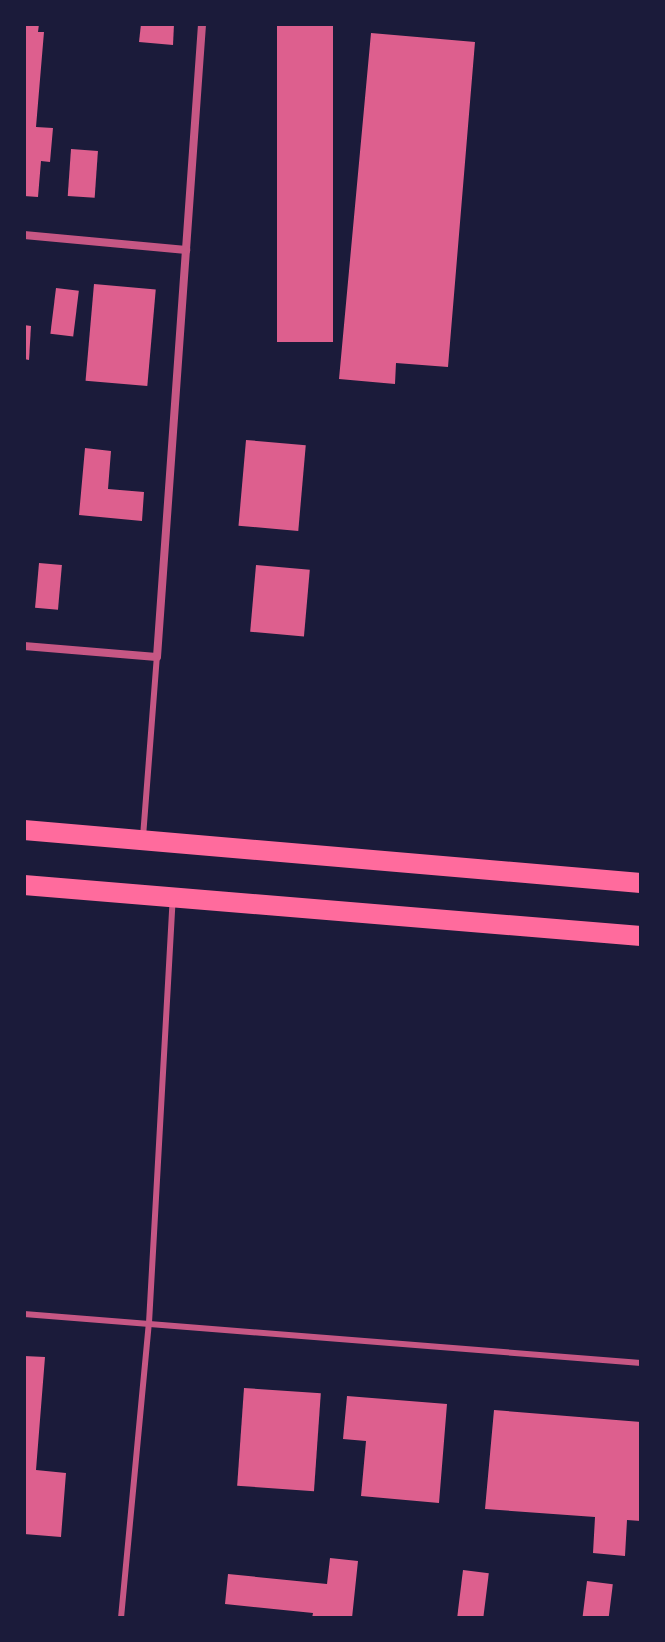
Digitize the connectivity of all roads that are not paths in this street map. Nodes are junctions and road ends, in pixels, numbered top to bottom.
1 (202, 24) edge
2 (24, 235) edge
3 (186, 250) junction
4 (24, 646) edge
5 (157, 657) junction
6 (24, 830) edge
7 (143, 841) junction
8 (641, 883) edge
9 (24, 885) edge
10 (173, 898) junction
11 (641, 936) edge
12 (24, 1314) edge
13 (149, 1323) junction
14 (641, 1363) edge
15 (121, 1618) edge

1 - 3 street
2 - 3 street
3 - 5 street
4 - 5 street
5 - 7 lane
6 - 7 main road
7 - 8 main road
9 - 10 main road
10 - 11 main road
10 - 13 lane
12 - 13 lane
13 - 14 lane
13 - 15 lane

